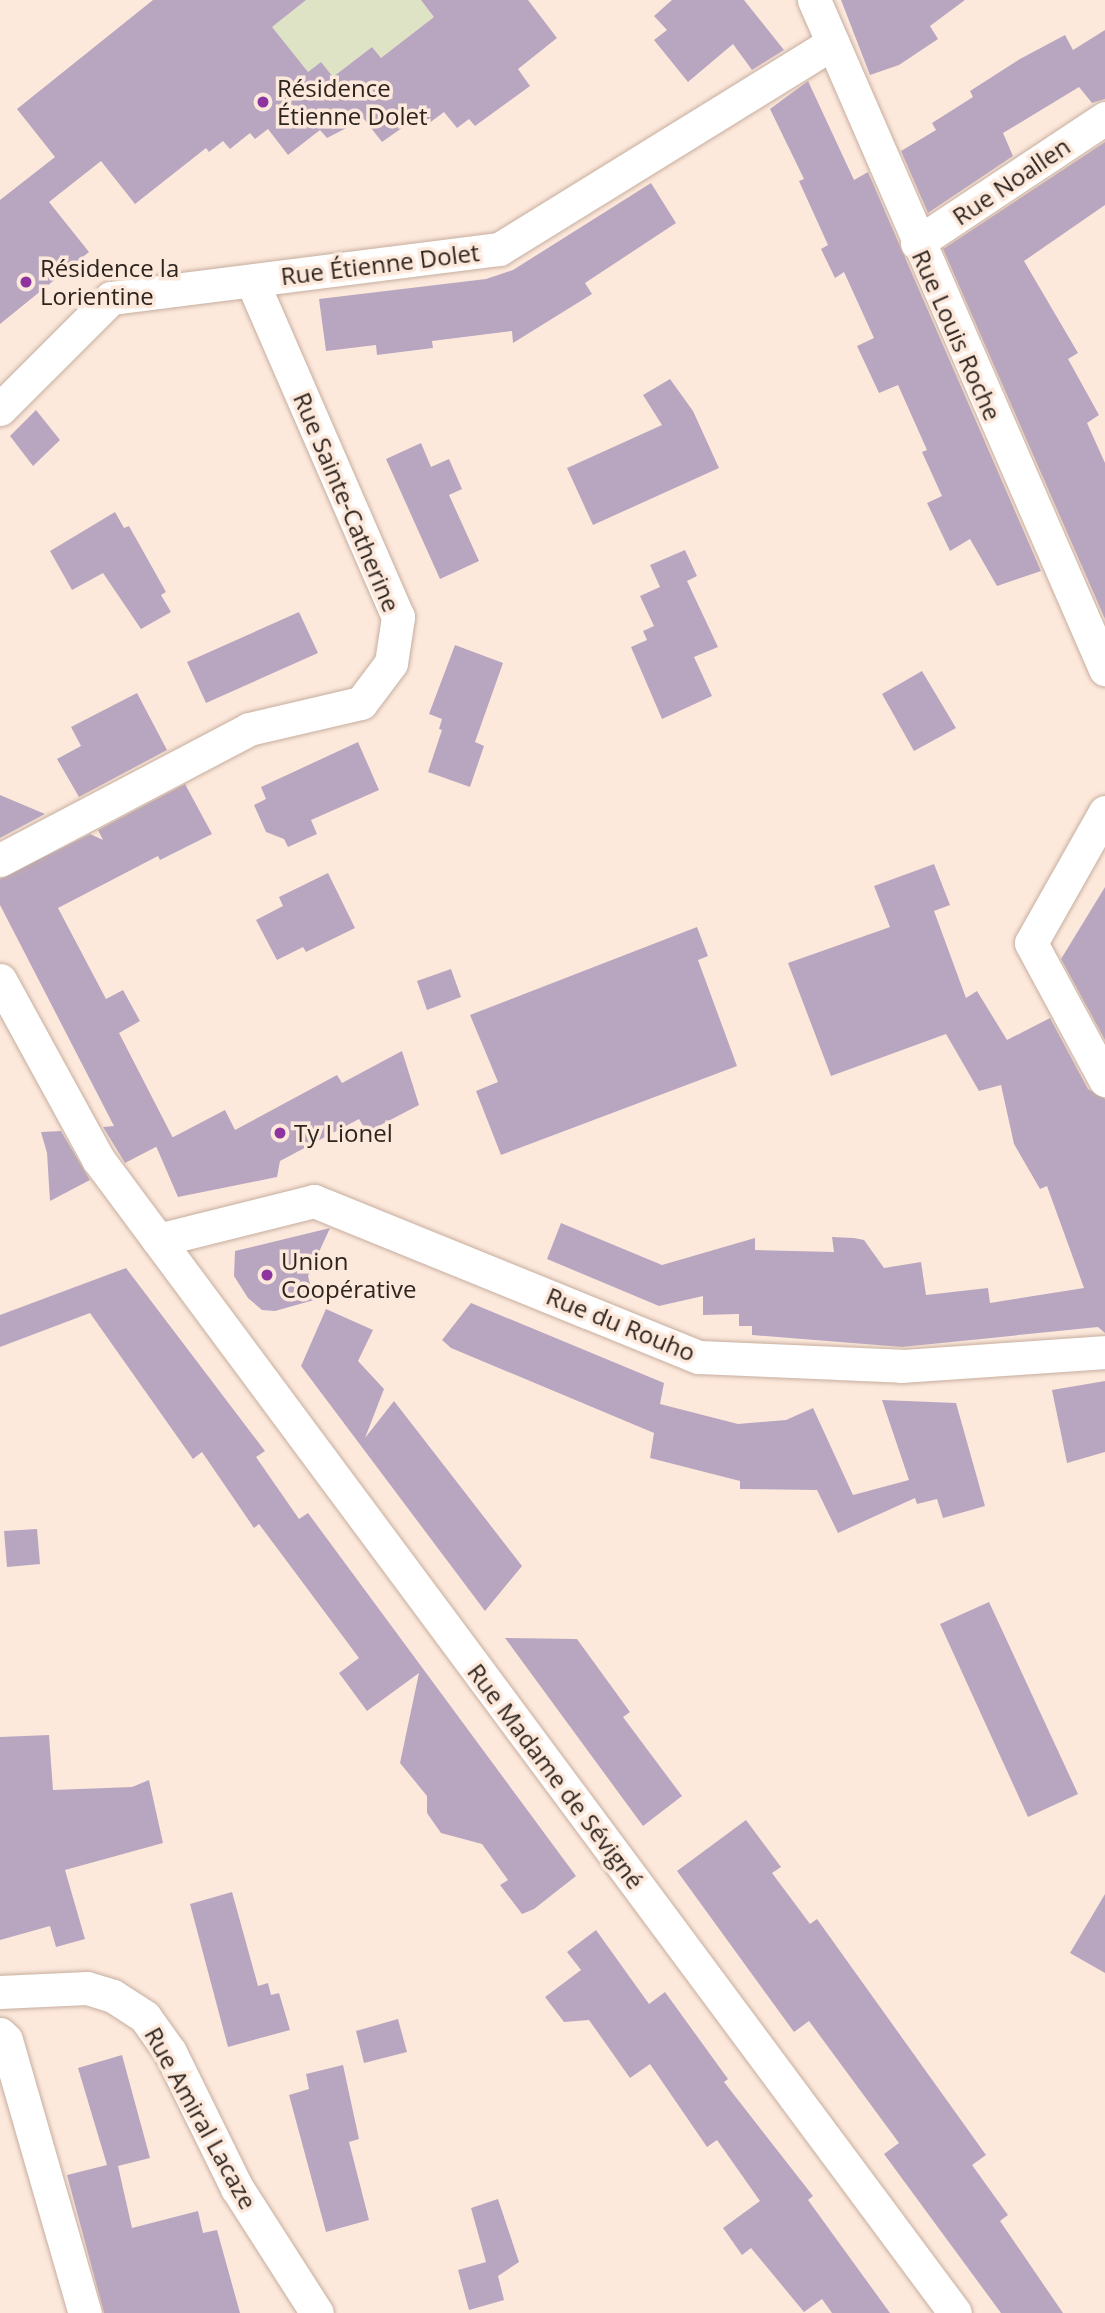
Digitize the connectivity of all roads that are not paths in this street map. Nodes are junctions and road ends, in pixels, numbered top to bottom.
1 (814, 0) edge
2 (832, 43) junction
3 (1105, 118) edge
4 (917, 243) junction
5 (252, 281) junction
6 (0, 409) edge
7 (1092, 608) edge
8 (1105, 669) edge
9 (1105, 812) edge
10 (0, 860) edge
11 (0, 980) edge
12 (1105, 1080) edge
13 (158, 1240) junction
14 (1105, 1352) edge
15 (0, 1992) edge
16 (0, 2034) edge
17 (85, 2313) edge
18 (317, 2313) edge
19 (955, 2313) edge

1 - 2 street, Rue Louis Roche
2 - 4 street, Rue Louis Roche
2 - 5 street, Rue Étienne Dolet
3 - 4 street, Rue Noallen
4 - 7 street, Rue Louis Roche
5 - 6 street, Rue Étienne Dolet
5 - 10 street, Rue Sainte-Catherine
7 - 8 street, Rue Louis Roche
9 - 12 street
11 - 13 street, Rue Madame de Sévigné
13 - 14 street, Rue du Rouho
13 - 19 street, Rue Madame de Sévigné
15 - 18 street, Rue Amiral Lacaze
16 - 17 street

